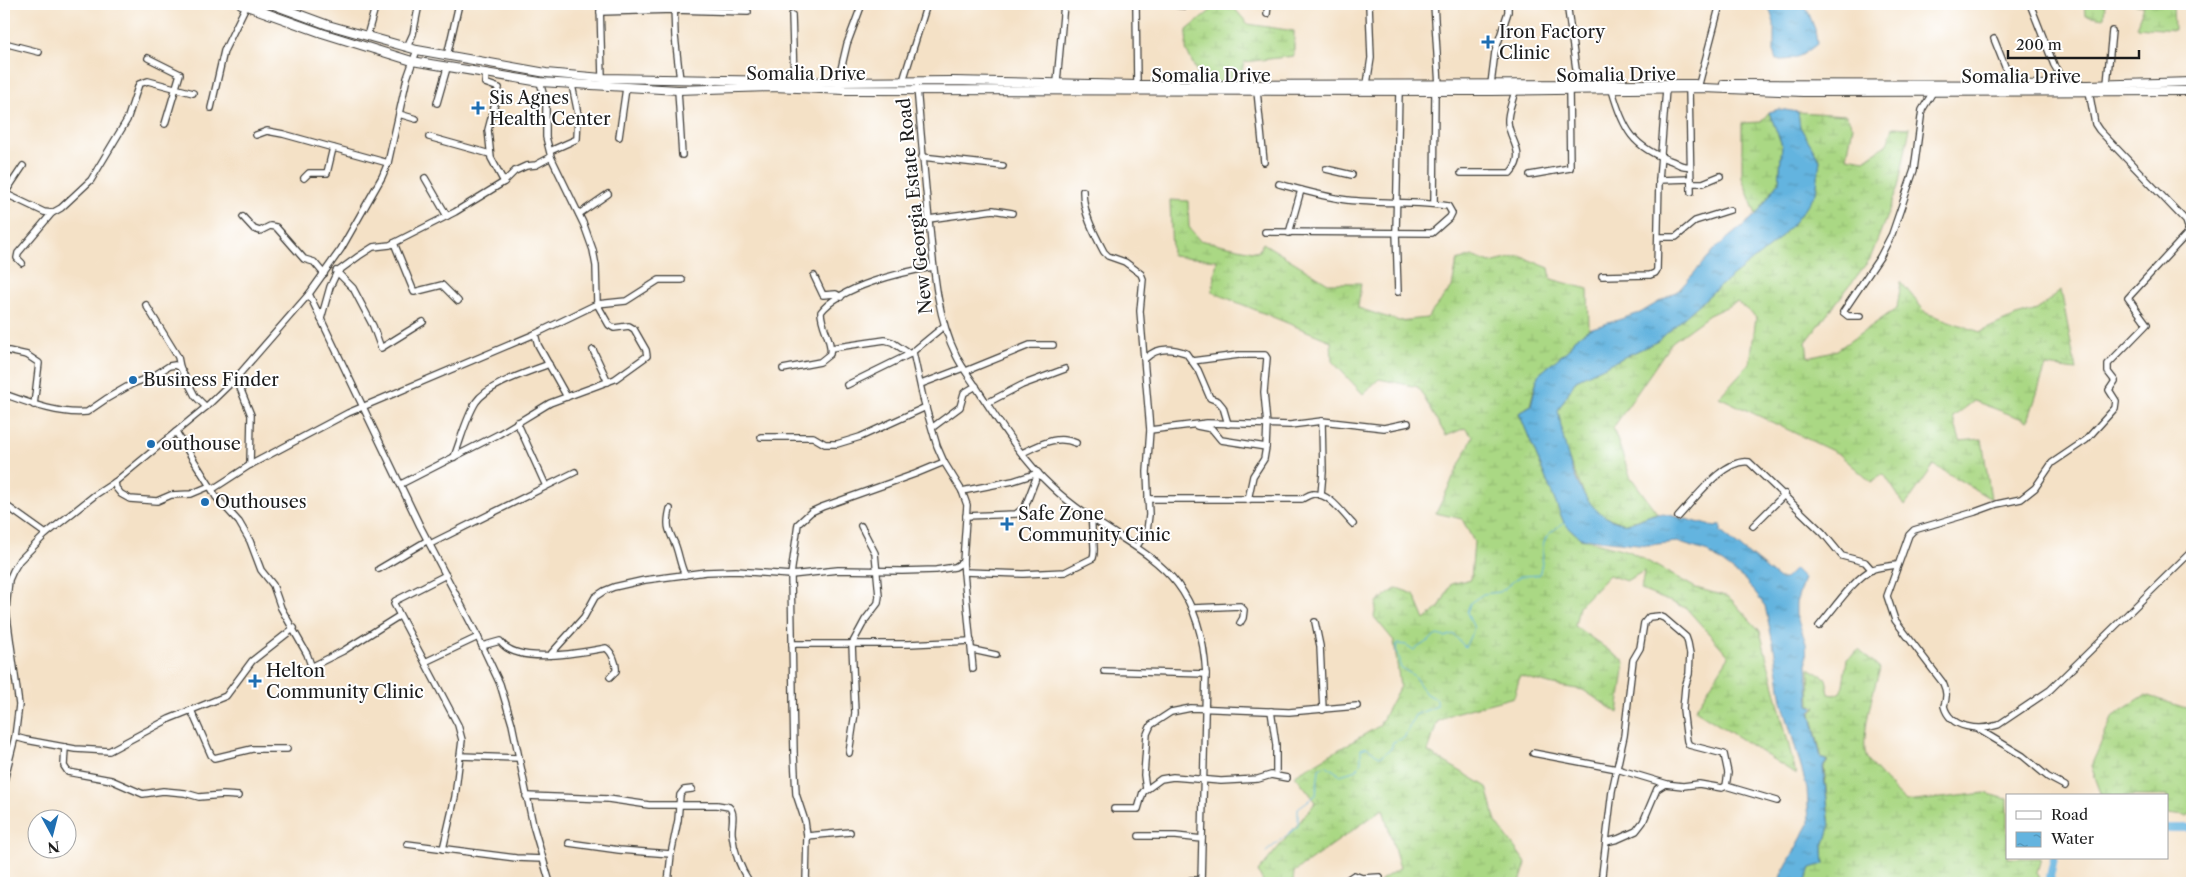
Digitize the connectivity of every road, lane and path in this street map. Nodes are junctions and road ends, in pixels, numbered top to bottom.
1 (271, 4) edge
2 (376, 4) edge
3 (418, 4) edge
4 (459, 4) edge
5 (600, 4) edge
6 (862, 4) edge
7 (927, 4) edge
8 (1064, 4) edge
9 (1136, 4) edge
10 (1163, 4) edge
11 (1268, 4) edge
12 (1369, 4) edge
13 (1434, 4) edge
14 (1508, 4) edge
15 (1720, 4) edge
16 (2030, 4) edge
17 (243, 5) edge
18 (1187, 6) dead end
19 (674, 7) edge
20 (1568, 10) dead end
21 (600, 12) junction
22 (748, 12) dead end
23 (1268, 14) dead end
24 (792, 15) dead end
25 (2112, 31) dead end
26 (367, 36) junction
27 (1994, 39) dead end
28 (4, 43) edge
29 (407, 47) junction
30 (416, 50) junction
31 (40, 52) dead end
32 (447, 56) junction
33 (148, 58) dead end
34 (412, 61) junction
35 (447, 68) junction
36 (486, 74) junction
37 (602, 78) junction
38 (680, 80) junction
39 (794, 80) junction
40 (903, 81) junction
41 (540, 82) junction
42 (838, 82) junction
43 (1057, 82) junction
44 (2192, 82) edge
45 (572, 84) junction
46 (1367, 84) junction
47 (1491, 84) junction
48 (1578, 84) junction
49 (1699, 84) junction
50 (2012, 84) junction
51 (2107, 84) junction
52 (1137, 85) junction
53 (2066, 85) junction
54 (917, 86) junction
55 (176, 88) junction
56 (626, 88) junction
57 (1438, 88) junction
58 (1666, 89) junction
59 (1689, 89) junction
60 (678, 90) junction
61 (1399, 90) junction
62 (1569, 90) junction
63 (1612, 90) junction
64 (1257, 91) junction
65 (1515, 91) junction
66 (2089, 91) junction
67 (2192, 91) edge
68 (1933, 92) junction
69 (193, 93) dead end
70 (437, 103) dead end
71 (211, 108) dead end
72 (399, 114) junction
73 (416, 119) dead end
74 (165, 124) dead end
75 (256, 135) dead end
76 (429, 137) dead end
77 (619, 137) dead end
78 (333, 148) junction
79 (490, 154) junction
80 (550, 154) junction
81 (682, 155) dead end
82 (922, 158) junction
83 (1661, 158) junction
84 (1264, 162) dead end
85 (388, 163) junction
86 (24, 166) dead end
87 (1003, 166) dead end
88 (1690, 166) junction
89 (1326, 169) dead end
90 (1461, 173) dead end
91 (1352, 175) dead end
92 (1530, 175) dead end
93 (1720, 176) dead end
94 (304, 178) dead end
95 (425, 178) dead end
96 (1660, 180) junction
97 (1691, 181) junction
98 (504, 182) junction
99 (1279, 184) dead end
100 (1301, 190) junction
101 (1083, 191) dead end
102 (1691, 192) dead end
103 (4, 193) edge
104 (608, 194) dead end
105 (1398, 204) junction
106 (1434, 204) junction
107 (1730, 210) dead end
108 (52, 213) junction
109 (1012, 213) dead end
110 (579, 214) junction
111 (447, 216) junction
112 (243, 217) dead end
113 (928, 218) junction
114 (1265, 232) dead end
115 (1396, 232) junction
116 (1290, 234) junction
117 (1659, 236) junction
118 (394, 243) junction
119 (22, 263) dead end
120 (331, 265) junction
121 (933, 266) junction
122 (338, 272) junction
123 (324, 274) junction
124 (814, 276) dead end
125 (1602, 276) dead end
126 (682, 280) dead end
127 (1398, 292) dead end
128 (309, 294) junction
129 (841, 297) junction
130 (458, 301) dead end
131 (597, 304) junction
132 (146, 306) dead end
133 (1860, 316) dead end
134 (321, 319) junction
135 (424, 322) dead end
136 (944, 326) junction
137 (535, 334) junction
138 (1054, 345) dead end
139 (831, 348) junction
140 (4, 350) edge
141 (593, 350) dead end
142 (912, 353) junction
143 (1145, 359) junction
144 (1192, 361) junction
145 (549, 364) junction
146 (180, 368) junction
147 (783, 369) dead end
148 (965, 369) junction
149 (1065, 369) dead end
150 (236, 378) junction
151 (608, 382) junction
152 (847, 384) dead end
153 (921, 384) junction
154 (976, 386) junction
155 (4, 394) edge
156 (568, 397) junction
157 (987, 403) junction
158 (34, 405) junction
159 (206, 407) junction
160 (363, 407) junction
161 (926, 407) junction
162 (1322, 421) junction
163 (517, 422) junction
164 (1408, 423) dead end
165 (1228, 424) junction
166 (1192, 425) junction
167 (1267, 426) junction
168 (933, 428) junction
169 (1150, 430) junction
170 (176, 432) junction
171 (761, 436) dead end
172 (1076, 443) dead end
173 (1266, 448) junction
174 (1022, 453) junction
175 (454, 456) junction
176 (944, 462) junction
177 (250, 465) junction
178 (575, 472) dead end
179 (1038, 473) junction
180 (116, 482) junction
181 (400, 484) junction
182 (546, 486) junction
183 (211, 488) junction
184 (962, 491) junction
185 (1785, 494) junction
186 (1321, 495) junction
187 (1148, 499) junction
188 (1248, 500) junction
189 (4, 504) edge
190 (670, 509) dead end
191 (966, 516) junction
192 (1678, 517) dead end
193 (1092, 518) junction
194 (1353, 524) dead end
195 (861, 526) dead end
196 (1753, 526) dead end
197 (46, 534) junction
198 (429, 542) junction
199 (1137, 546) junction
200 (2192, 550) edge
201 (963, 562) junction
202 (1897, 565) junction
203 (379, 569) dead end
204 (1872, 570) junction
205 (878, 571) junction
206 (964, 572) junction
207 (791, 574) junction
208 (446, 575) junction
209 (685, 575) junction
210 (1193, 608) junction
211 (399, 616) junction
212 (1315, 622) dead end
213 (1240, 623) dead end
214 (1819, 626) dead end
215 (294, 628) junction
216 (478, 637) junction
217 (971, 641) junction
218 (792, 644) junction
219 (852, 644) junction
220 (482, 646) junction
221 (973, 650) junction
222 (550, 655) junction
223 (996, 655) dead end
224 (425, 662) junction
225 (974, 669) dead end
226 (1104, 671) dead end
227 (1206, 674) junction
228 (610, 677) dead end
229 (1357, 706) dead end
230 (1206, 708) junction
231 (191, 710) junction
232 (1323, 710) junction
233 (1271, 711) junction
234 (1978, 729) junction
235 (15, 736) junction
236 (65, 747) junction
237 (287, 749) dead end
238 (850, 753) dead end
239 (1533, 753) dead end
240 (460, 756) junction
241 (519, 758) junction
242 (1617, 769) junction
243 (1276, 775) junction
244 (1287, 778) dead end
245 (1203, 780) junction
246 (4, 781) edge
247 (1667, 784) junction
248 (1726, 786) junction
249 (2065, 786) dead end
250 (692, 789) dead end
251 (1146, 789) junction
252 (238, 796) dead end
253 (526, 796) junction
254 (1777, 802) dead end
255 (679, 806) junction
256 (1114, 809) dead end
257 (850, 832) dead end
258 (807, 836) junction
259 (1139, 836) dead end
260 (1202, 839) junction
261 (1606, 842) junction
262 (569, 843) dead end
263 (407, 844) dead end
264 (443, 849) junction
265 (671, 854) junction
266 (543, 859) junction
267 (1380, 877) dead end
268 (1192, 880) dead end
269 (1201, 881) edge
270 (550, 883) edge
271 (668, 883) edge
272 (750, 883) edge
273 (806, 883) edge
274 (1342, 883) edge
275 (1601, 883) edge

1 - 26 main road, Somalia Drive
2 - 26 street
3 - 29 street
4 - 32 street
5 - 21 street
6 - 42 street
7 - 40 street
8 - 43 street
9 - 52 street
10 - 18 street
11 - 23 street
12 - 46 street
13 - 57 street
14 - 47 street
15 - 49 street
16 - 53 street
17 - 34 main road, Somalia Drive
17 - 71 street
19 - 21 street
19 - 22 street
19 - 38 street
20 - 48 street
21 - 37 street
24 - 39 street
25 - 51 street
26 - 29 main road, Somalia Drive
27 - 50 street
28 - 31 street
29 - 30 main road, Somalia Drive
30 - 32 main road, Somalia Drive
30 - 34 street
32 - 37 main road, Somalia Drive
33 - 55 street
34 - 35 main road, Somalia Drive
34 - 72 street
35 - 36 main road, Somalia Drive
35 - 70 street
36 - 41 main road, Somalia Drive
36 - 79 street
37 - 38 main road, Somalia Drive
38 - 39 main road, Somalia Drive
39 - 42 main road, Somalia Drive
40 - 42 main road, Somalia Drive
40 - 54 main road, Somalia Drive
41 - 45 main road, Somalia Drive
41 - 80 street
43 - 52 main road, Somalia Drive
43 - 54 main road, Somalia Drive
44 - 51 main road, Somalia Drive
45 - 56 main road, Somalia Drive
45 - 80 street
46 - 52 main road, Somalia Drive
46 - 57 main road, Somalia Drive
47 - 48 main road, Somalia Drive
47 - 57 main road, Somalia Drive
48 - 49 main road, Somalia Drive
49 - 50 main road, Somalia Drive
50 - 53 main road, Somalia Drive
51 - 53 main road, Somalia Drive
54 - 60 main road, Somalia Drive
54 - 64 main road, Somalia Drive
54 - 82 street, New Georgia Estate Road
55 - 69 street
55 - 74 street
55 - 108 street
56 - 60 main road, Somalia Drive
56 - 77 street
57 - 61 main road, Somalia Drive
57 - 65 main road, Somalia Drive
57 - 106 street
58 - 59 main road, Somalia Drive
58 - 63 main road, Somalia Drive
58 - 83 street
59 - 68 main road, Somalia Drive
59 - 88 street
60 - 81 street
61 - 64 main road, Somalia Drive
61 - 105 street
62 - 63 main road, Somalia Drive
62 - 65 main road, Somalia Drive
62 - 92 street
63 - 83 street
64 - 84 street
65 - 90 street
66 - 67 main road, Somalia Drive
66 - 68 main road, Somalia Drive
66 - 202 street
68 - 133 street
72 - 73 street
72 - 85 street
75 - 78 street
76 - 79 street
78 - 85 street
78 - 94 street
79 - 98 street
80 - 98 street
80 - 110 street
82 - 87 street
82 - 113 street, New Georgia Estate Road
83 - 88 street
83 - 96 street
85 - 120 street
86 - 103 street
88 - 97 street
89 - 91 street
93 - 97 street
95 - 111 street
96 - 97 street
96 - 117 street
97 - 102 street
98 - 111 street
99 - 100 street
100 - 105 street
100 - 116 street
101 - 143 street
103 - 108 street
104 - 110 street
105 - 106 street
105 - 115 street
106 - 115 street
107 - 117 street
108 - 119 street
109 - 113 street
110 - 131 street
111 - 118 street
112 - 123 street
113 - 121 street, New Georgia Estate Road
114 - 116 street
115 - 116 street
115 - 127 street
117 - 125 street
118 - 122 street
118 - 130 street
120 - 122 street
120 - 123 street
121 - 129 street
121 - 136 street, New Georgia Estate Road
122 - 134 street
122 - 135 street
123 - 128 street
124 - 129 street
126 - 131 street
128 - 134 street
128 - 150 street
129 - 139 street
131 - 137 street
131 - 151 street
132 - 146 street
134 - 160 street
136 - 142 street
136 - 148 street, New Georgia Estate Road
137 - 145 street
137 - 160 street
138 - 148 street
139 - 142 street
139 - 147 street
140 - 158 street
141 - 151 street
142 - 152 street
142 - 153 street
143 - 144 street
143 - 169 street
144 - 165 street
144 - 167 street
145 - 156 street
145 - 175 street
146 - 158 street
146 - 159 street
148 - 153 street
148 - 154 street, New Georgia Estate Road
149 - 157 street
150 - 159 street
150 - 177 street
151 - 156 street
153 - 161 street
154 - 157 street, New Georgia Estate Road
154 - 168 street
155 - 158 street
156 - 163 street
157 - 174 street, New Georgia Estate Road
159 - 170 street
160 - 177 street
160 - 181 street
161 - 168 street
161 - 171 street
162 - 164 street
162 - 167 street
162 - 186 street
163 - 175 street
163 - 182 street
165 - 166 street
165 - 167 street
166 - 169 street
166 - 173 street
167 - 173 street
168 - 176 street
169 - 187 street
170 - 180 street
170 - 183 street
172 - 174 street
173 - 188 street
174 - 179 street, New Georgia Estate Road
175 - 181 street
176 - 184 street
176 - 207 street
177 - 183 street
178 - 182 street
179 - 184 street
179 - 191 street
179 - 193 street, New Georgia Estate Road
180 - 183 street
180 - 197 street
181 - 198 street
182 - 198 street
183 - 215 street
184 - 191 street
185 - 192 street
185 - 196 street
185 - 204 street
186 - 188 street
186 - 194 street
187 - 188 street
187 - 199 street
189 - 197 street
190 - 209 street
191 - 201 street
193 - 199 street, New Georgia Estate Road
193 - 206 street
195 - 205 street
197 - 235 street
198 - 203 street
198 - 208 street
199 - 210 street, New Georgia Estate Road
200 - 234 street
201 - 205 street
201 - 206 street
202 - 204 street
202 - 234 street
204 - 214 street
205 - 207 street
205 - 219 street
206 - 217 street
207 - 209 street
207 - 218 street
208 - 211 street
208 - 216 street
209 - 222 street
210 - 213 street
210 - 227 street, New Georgia Estate Road
211 - 215 street
211 - 224 street
212 - 232 street
215 - 231 street
216 - 220 street
216 - 224 street
217 - 219 street
217 - 221 street
218 - 219 street
218 - 258 street
219 - 238 street
220 - 222 street
220 - 241 street
221 - 223 street
221 - 225 street
222 - 228 street
224 - 240 street
226 - 227 street
227 - 230 street, New Georgia Estate Road
229 - 232 street
230 - 233 street
230 - 245 street, New Georgia Estate Road
230 - 251 street
231 - 236 street
231 - 237 street
232 - 233 street
233 - 243 street
234 - 249 street
235 - 236 street
235 - 246 street
236 - 252 street
239 - 242 street
240 - 241 street
240 - 264 street
241 - 253 street
242 - 247 street
242 - 248 street
242 - 261 street
243 - 244 street
243 - 245 street
245 - 251 street
245 - 260 street, New Georgia Estate Road
247 - 248 street
247 - 261 street
248 - 254 street
250 - 255 street
251 - 256 street
253 - 255 street
253 - 266 street
255 - 265 street
255 - 272 street
257 - 258 street
258 - 273 street
259 - 260 street
260 - 269 street, New Georgia Estate Road
261 - 275 street
262 - 265 street
263 - 264 street
264 - 266 street
265 - 271 street
266 - 270 street
267 - 274 street
268 - 269 street

